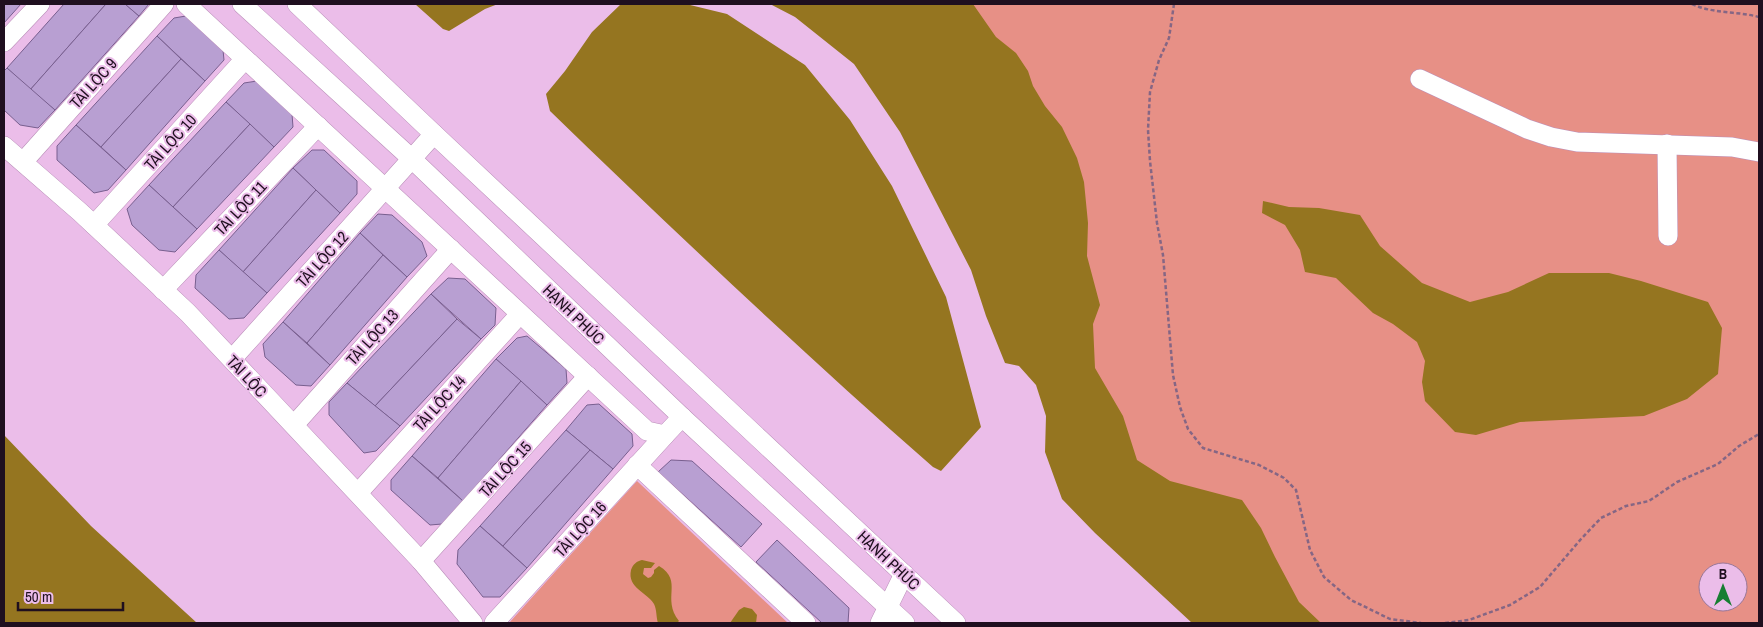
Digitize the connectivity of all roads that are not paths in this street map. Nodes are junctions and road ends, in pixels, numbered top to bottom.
1 (40, 4) edge
2 (164, 4) edge
3 (186, 4) edge
4 (242, 4) edge
5 (297, 4) edge
6 (4, 42) edge
7 (245, 59) junction
8 (1420, 79) dead end
9 (318, 126) junction
10 (434, 134) junction
11 (1667, 144) junction
12 (4, 146) edge
13 (1759, 152) edge
14 (412, 159) junction
15 (23, 162) junction
16 (385, 188) junction
17 (94, 225) junction
18 (1668, 236) dead end
19 (451, 249) junction
20 (163, 290) junction
21 (520, 314) junction
22 (232, 359) junction
23 (588, 376) junction
24 (682, 417) junction
25 (294, 425) junction
26 (665, 435) junction
27 (638, 465) junction
28 (358, 493) junction
29 (422, 561) junction
30 (904, 574) junction
31 (884, 615) edge
32 (472, 623) edge
33 (494, 623) edge
34 (806, 623) edge
35 (905, 623) edge
36 (956, 623) edge

1 - 6 street
2 - 15 street, TÀI LỘC 9
3 - 7 street
4 - 14 street, HẠNH PHÚC
5 - 10 street, HẠNH PHÚC
7 - 9 street
7 - 17 street, TÀI LỘC 10
8 - 11 street
9 - 16 street
9 - 20 street, TÀI LỘC 11
10 - 14 street, TÀI LỘC 12
10 - 30 street, HẠNH PHÚC
11 - 13 street
11 - 18 street
12 - 15 street, TÀI LỘC
14 - 16 street, TÀI LỘC 12
14 - 24 street, HẠNH PHÚC
15 - 17 street, TÀI LỘC
16 - 19 street
16 - 22 street, TÀI LỘC 12
17 - 20 street, TÀI LỘC
19 - 21 street
19 - 25 street, TÀI LỘC 13
20 - 22 street, TÀI LỘC
21 - 23 street
21 - 28 street, TÀI LỘC 14
22 - 25 street, TÀI LỘC
23 - 26 street
23 - 29 street, TÀI LỘC 15
24 - 26 street, TÀI LỘC 16
24 - 31 street, HẠNH PHÚC
25 - 28 street, TÀI LỘC
26 - 27 street, TÀI LỘC 16
27 - 33 street, TÀI LỘC 16
27 - 34 street
28 - 29 street, TÀI LỘC
29 - 32 street, TÀI LỘC
30 - 31 street
30 - 36 street, HẠNH PHÚC
31 - 35 street, HẠNH PHÚC

